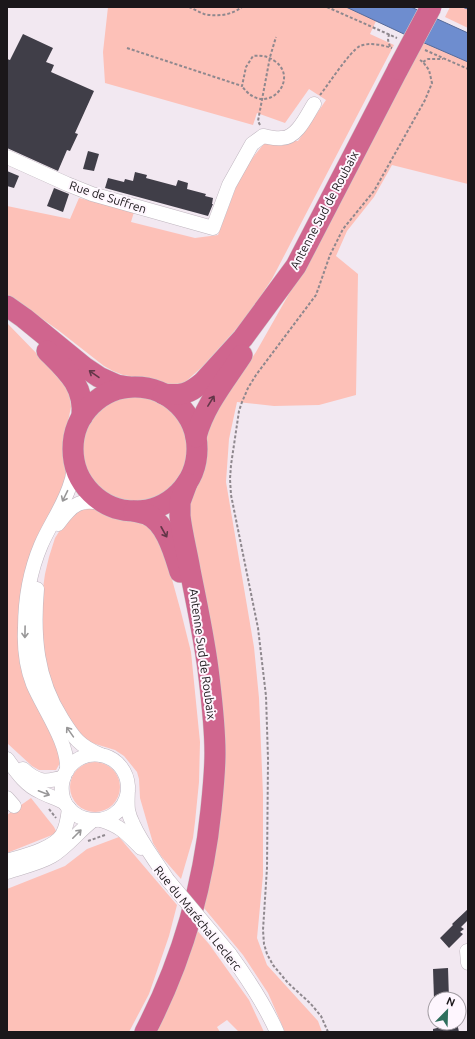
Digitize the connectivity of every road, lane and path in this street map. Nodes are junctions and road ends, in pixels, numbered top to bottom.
1 (189, 7) edge
2 (242, 7) edge
3 (327, 7) edge
4 (431, 7) edge
5 (389, 34) junction
6 (276, 36) dead end
7 (403, 40) dead end
8 (127, 48) dead end
9 (390, 48) junction
10 (394, 49) dead end
11 (424, 49) dead end
12 (270, 57) junction
13 (417, 59) dead end
14 (445, 59) junction
15 (423, 62) junction
16 (468, 69) edge
17 (242, 86) junction
18 (262, 100) junction
19 (314, 104) joint
20 (263, 136) junction
21 (7, 157) edge
22 (296, 266) junction
23 (7, 306) edge
24 (7, 311) edge
25 (130, 387) junction
26 (164, 394) junction
27 (82, 417) junction
28 (196, 436) junction
29 (74, 458) junction
30 (187, 483) junction
31 (106, 504) junction
32 (134, 511) junction
33 (7, 754) edge
34 (101, 755) junction
35 (7, 759) edge
36 (65, 774) junction
37 (128, 791) junction
38 (67, 805) junction
39 (97, 821) junction
40 (7, 861) edge
41 (7, 872) edge
42 (167, 879) junction
43 (136, 1032) edge
44 (145, 1032) edge
45 (277, 1032) edge
46 (328, 1032) edge

1 - 2 path
3 - 5 path
4 - 22 highway, Antenne Sud de Roubaix, bridge
5 - 7 path
5 - 9 path
6 - 12 path
8 - 17 path
9 - 10 path
9 - 19 path
11 - 14 path
12 - 17 path
12 - 18 path
12 - 18 path
13 - 15 path
14 - 15 path
14 - 16 path
15 - 46 path
17 - 18 path
18 - 20 path
19 - 20 street
20 - 21 street, Rue de Suffren
22 - 26 highway, Antenne Sud de Roubaix
28 -> 22 highway
25 -> 23 highway
24 - 27 highway
25 - 26 highway
25 - 27 highway
26 - 28 highway
27 - 29 highway
28 - 30 highway
29 - 31 highway
29 -> 36 street
30 - 32 highway
30 - 44 highway, Antenne Sud de Roubaix
31 - 32 highway
34 -> 31 street
32 -> 43 highway, Antenne Sud de Roubaix
33 - 36 street
34 - 36 street
34 - 37 street
35 -> 38 street
36 - 38 street
37 - 39 street
37 - 42 street
38 - 39 street
38 - 40 street
41 -> 39 street
39 - 42 street, Rue du Maréchal Leclerc
42 - 45 street, Rue du Maréchal Leclerc, bridge

